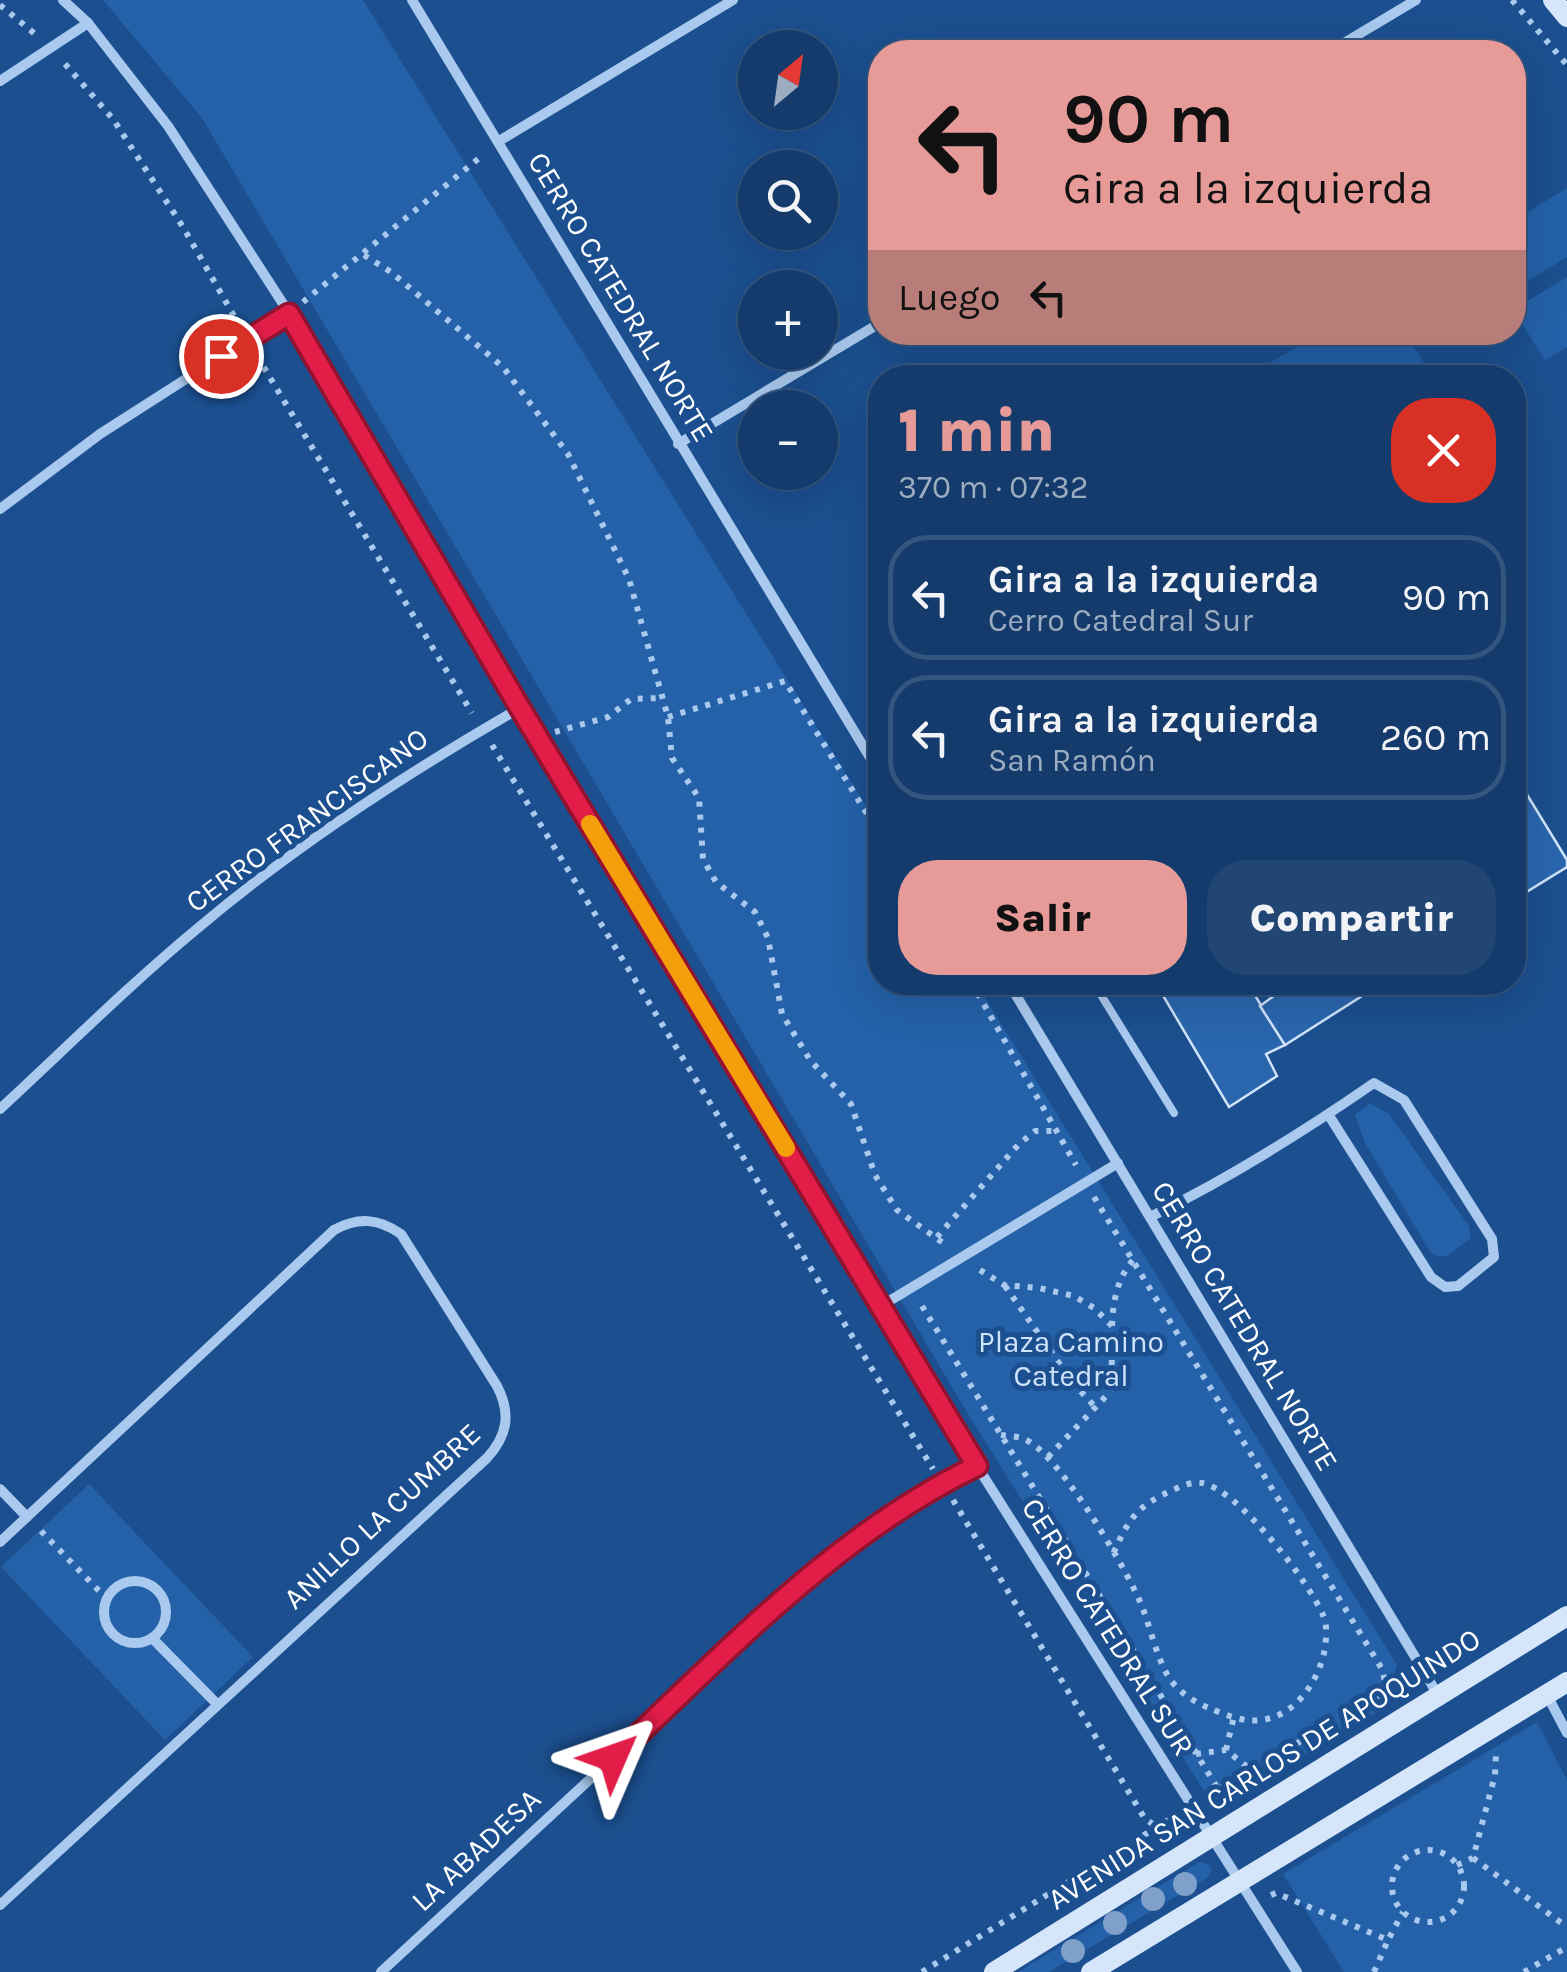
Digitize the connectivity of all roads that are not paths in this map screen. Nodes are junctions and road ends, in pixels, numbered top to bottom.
1 (63, 0) edge
2 (412, 0) edge
3 (733, 0) edge
4 (1416, 0) edge
5 (1553, 0) edge
6 (1567, 17) edge
7 (88, 23) junction
8 (1349, 40) edge
9 (0, 81) edge
10 (499, 141) junction
11 (289, 314) junction
12 (868, 330) edge
13 (678, 444) junction
14 (0, 509) edge
15 (520, 708) junction
16 (868, 754) edge
17 (1016, 995) edge
18 (1100, 995) edge
19 (0, 1110) edge
20 (1174, 1113) dead end
21 (1328, 1114) junction
22 (1118, 1163) junction
23 (1150, 1216) junction
24 (881, 1306) junction
25 (977, 1466) junction
26 (0, 1490) edge
27 (27, 1517) junction
28 (0, 1542) edge
29 (1567, 1616) edge
30 (152, 1638) junction
31 (1567, 1682) edge
32 (1546, 1694) junction
33 (1438, 1695) junction
34 (217, 1704) junction
35 (1567, 1733) edge
36 (1212, 1838) junction
37 (1240, 1882) junction
38 (0, 1905) edge
39 (381, 1972) edge
40 (994, 1972) edge
41 (1090, 1972) edge
42 (1298, 1972) edge

1 - 7 street, CERRO CATEDRAL SUR
2 - 10 street, CERRO CATEDRAL NORTE
3 - 10 street
4 - 8 street
5 - 6 street
7 - 9 street
7 - 11 street, CERRO CATEDRAL SUR
10 - 13 street, CERRO CATEDRAL NORTE
11 - 14 street
11 - 15 street, CERRO CATEDRAL SUR
12 - 13 street
13 - 16 street, CERRO CATEDRAL NORTE
15 - 19 street, CERRO FRANCISCANO
15 - 24 street, CERRO CATEDRAL SUR
17 - 22 street, CERRO CATEDRAL NORTE
18 - 20 lane
21 - 21 street
21 - 23 street
22 - 23 street, CERRO CATEDRAL NORTE
22 - 24 street
23 - 33 street, CERRO CATEDRAL NORTE
24 - 25 street, CERRO CATEDRAL SUR
25 - 36 street, CERRO CATEDRAL SUR
25 - 39 street, LA ABADESA
26 - 27 street
27 - 28 street, ANILLO LA CUMBRE
27 - 34 street, ANILLO LA CUMBRE
29 - 33 street, AVENIDA SAN CARLOS DE APOQUINDO
30 - 30 street
30 - 34 street
31 - 32 street
32 - 35 street
32 - 37 street
33 - 36 street, AVENIDA SAN CARLOS DE APOQUINDO
34 - 38 street, ANILLO LA CUMBRE
36 - 37 street, CERRO CATEDRAL SUR
36 - 40 street, AVENIDA SAN CARLOS DE APOQUINDO
37 - 41 street
37 - 42 street, CERRO CATEDRAL SUR

